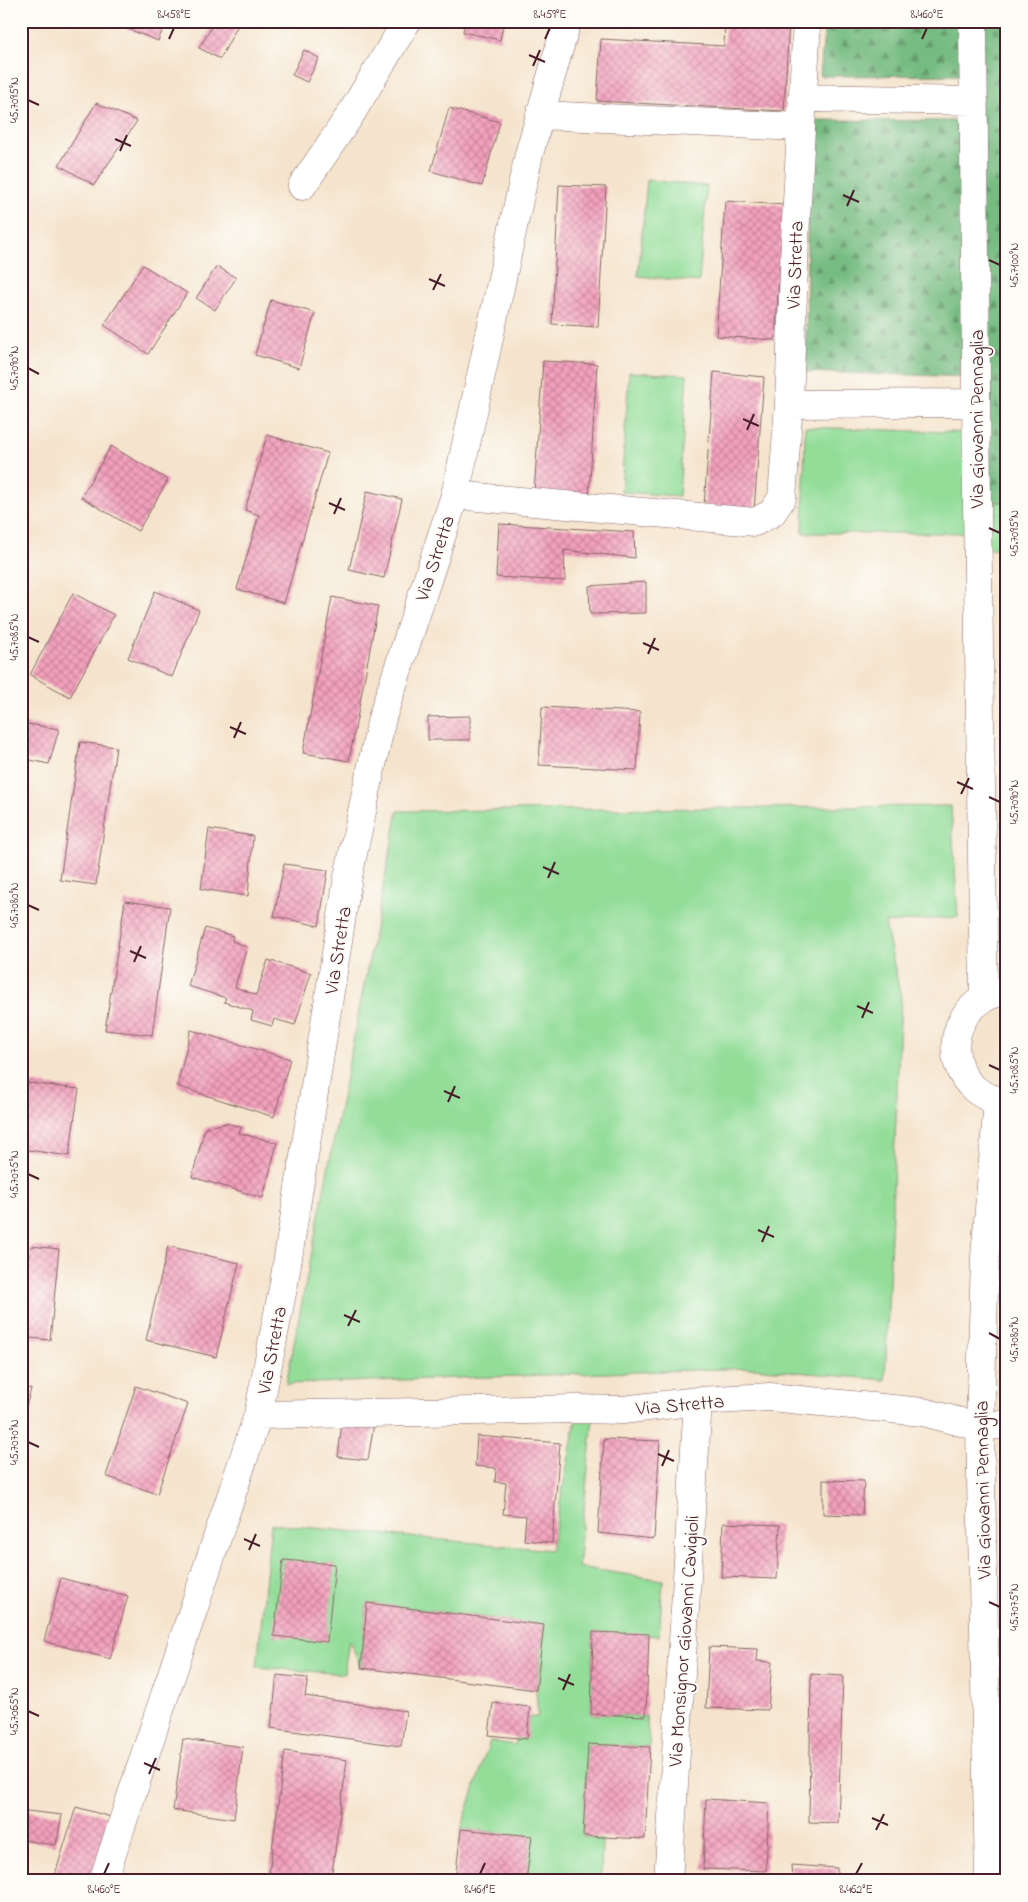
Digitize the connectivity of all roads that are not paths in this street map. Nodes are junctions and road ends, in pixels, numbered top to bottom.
1 (407, 21) edge
2 (567, 21) edge
3 (807, 21) edge
4 (973, 21) edge
5 (802, 98) junction
6 (974, 101) junction
7 (540, 115) junction
8 (800, 127) junction
9 (302, 186) dead end
10 (976, 403) junction
11 (789, 404) junction
12 (455, 496) junction
13 (995, 995) edge
14 (1002, 1101) edge
15 (698, 1401) junction
16 (258, 1415) junction
17 (1007, 1424) edge
18 (980, 1427) junction
19 (103, 1881) edge
20 (668, 1881) edge
21 (989, 1881) edge

1 - 9 street
2 - 7 street, Via Stretta
3 - 5 street, Via Stretta
4 - 6 street, Via Giovanni Pennaglia
5 - 6 street
5 - 8 street, Via Stretta
6 - 10 street, Via Giovanni Pennaglia
7 - 8 street
7 - 12 street, Via Stretta
8 - 11 street, Via Stretta
10 - 11 street
10 - 13 street, Via Giovanni Pennaglia
11 - 12 street, Via Stretta
12 - 16 street, Via Stretta
13 - 14 street
14 - 18 street, Via Giovanni Pennaglia
15 - 16 street, Via Stretta
15 - 18 street, Via Stretta
15 - 20 street, Via Monsignor Giovanni Cavigioli
16 - 19 street, Via Stretta
17 - 18 street
18 - 21 street, Via Giovanni Pennaglia

